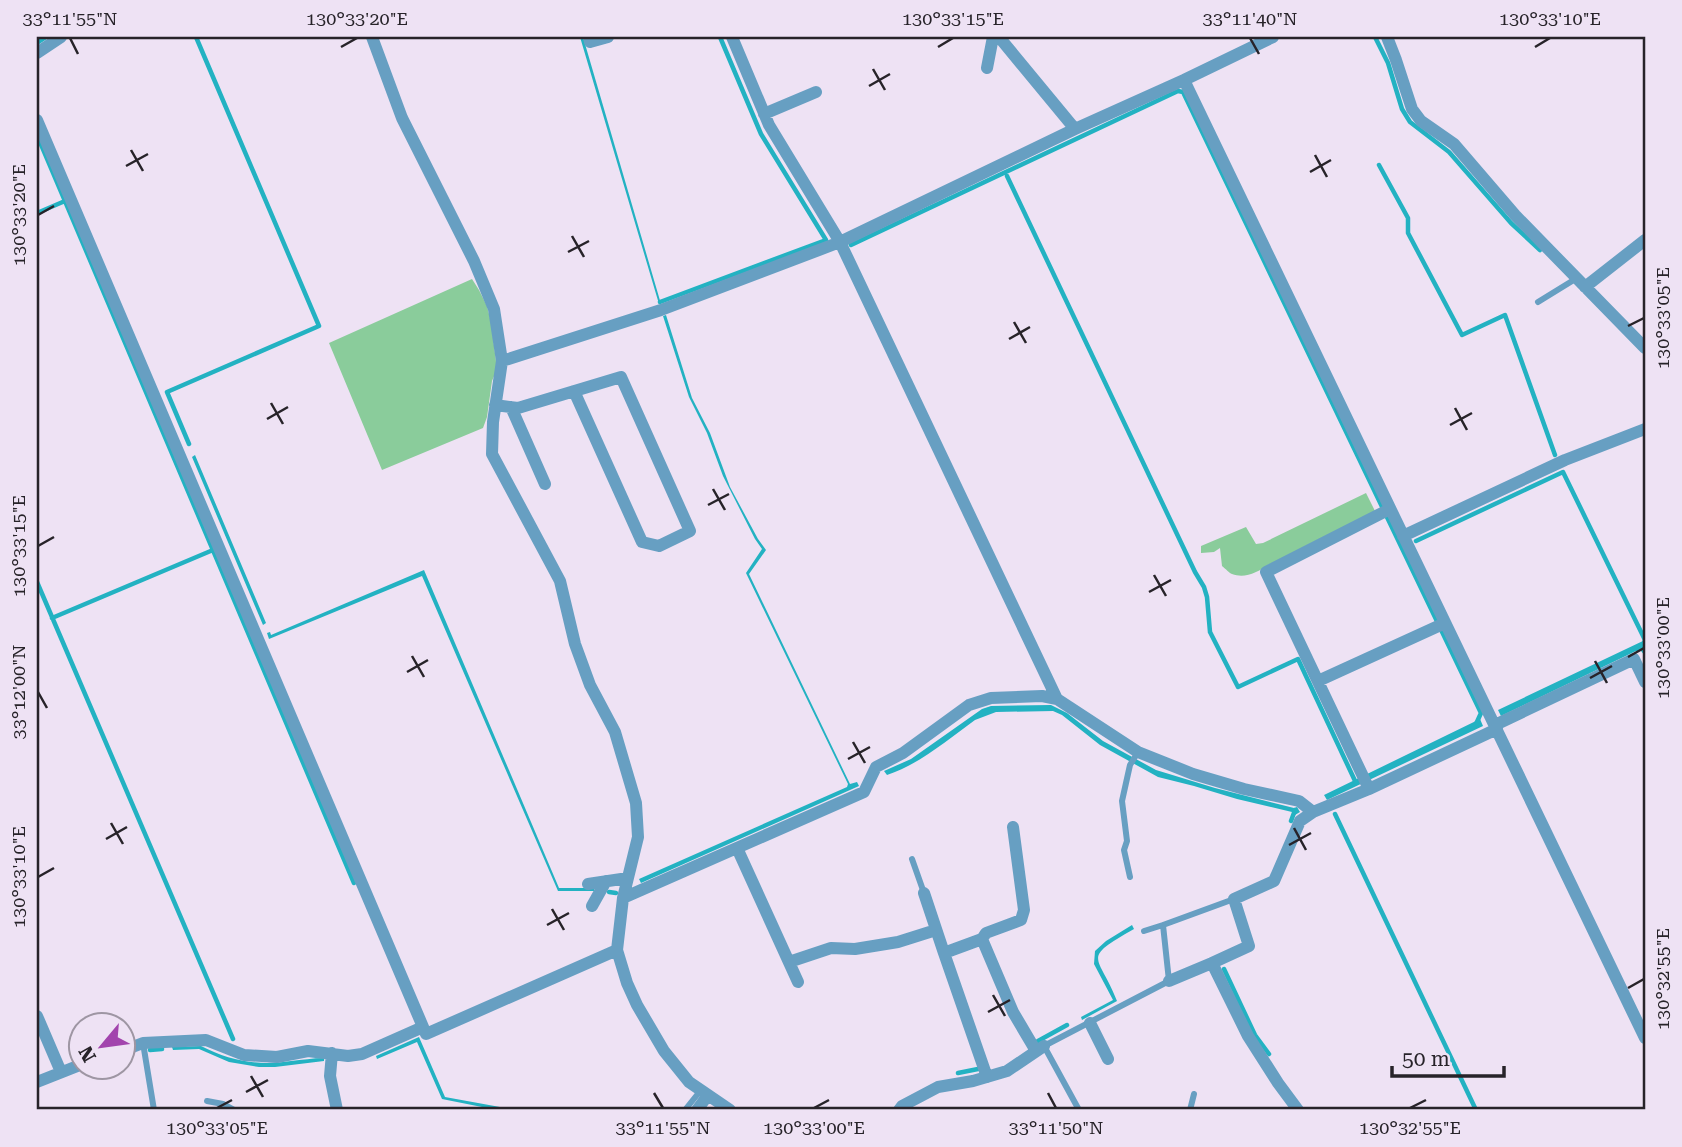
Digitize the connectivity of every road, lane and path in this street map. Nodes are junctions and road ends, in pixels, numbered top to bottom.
1 (61, 37) edge
2 (372, 37) edge
3 (589, 37) edge
4 (608, 37) edge
5 (732, 37) edge
6 (993, 37) edge
7 (999, 37) edge
8 (1273, 37) edge
9 (1387, 37) edge
10 (37, 53) edge
11 (987, 68) dead end
12 (1184, 80) junction
13 (816, 92) dead end
14 (764, 114) junction
15 (37, 120) edge
16 (1075, 129) junction
17 (840, 242) junction
18 (1644, 244) edge
19 (1581, 283) junction
20 (1538, 302) dead end
21 (1645, 348) edge
22 (502, 361) junction
23 (574, 391) junction
24 (495, 405) junction
25 (511, 407) junction
26 (1645, 429) edge
27 (545, 484) dead end
28 (1390, 509) junction
29 (1403, 536) junction
30 (1446, 623) junction
31 (1318, 681) junction
32 (1645, 682) edge
33 (1057, 699) junction
34 (1496, 727) junction
35 (1138, 752) junction
36 (1369, 789) junction
37 (1313, 812) junction
38 (1013, 827) dead end
39 (737, 848) junction
40 (912, 859) dead end
41 (1130, 877) dead end
42 (628, 878) junction
43 (606, 881) junction
44 (588, 884) dead end
45 (924, 893) joint
46 (623, 898) junction
47 (1234, 899) junction
48 (592, 906) dead end
49 (1163, 925) junction
50 (936, 930) junction
51 (1144, 931) dead end
52 (982, 939) junction
53 (617, 950) junction
54 (944, 953) junction
55 (789, 962) junction
56 (1212, 962) junction
57 (1169, 981) junction
58 (798, 982) dead end
59 (37, 1016) edge
60 (1090, 1023) junction
61 (423, 1027) junction
62 (1645, 1038) edge
63 (143, 1044) junction
64 (136, 1046) edge
65 (1040, 1049) junction
66 (332, 1053) junction
67 (1108, 1059) dead end
68 (66, 1070) edge
69 (61, 1072) junction
70 (987, 1077) junction
71 (37, 1082) edge
72 (704, 1093) junction
73 (1194, 1094) dead end
74 (207, 1101) dead end
75 (153, 1110) edge
76 (234, 1110) edge
77 (337, 1110) edge
78 (685, 1110) edge
79 (697, 1110) edge
80 (730, 1110) edge
81 (898, 1110) edge
82 (1079, 1110) edge
83 (1190, 1110) edge
84 (1298, 1110) edge

1 - 10 street
2 - 22 street
3 - 4 street
5 - 14 street
6 - 11 street
7 - 16 street
8 - 12 street
9 - 19 street
12 - 16 street
12 - 28 street
13 - 14 street
14 - 17 street
15 - 61 street
16 - 17 street
17 - 22 street
17 - 33 street
18 - 19 street
19 - 20 lane
19 - 21 street
22 - 24 street
23 - 23 street
23 - 25 street
24 - 25 street
24 - 42 street
25 - 27 street
26 - 29 street
28 - 29 street
28 - 31 street
29 - 30 street
30 - 31 street
30 - 34 street
31 - 36 street
32 - 34 street
33 - 35 street
33 - 39 street
34 - 36 street
34 - 62 street
35 - 37 street
35 - 41 lane
36 - 37 street
37 - 47 street
38 - 52 street
39 - 46 street
39 - 55 street
40 - 45 lane
42 - 43 street
42 - 46 street
43 - 44 street
43 - 48 street
45 - 50 street
46 - 53 street
47 - 49 lane
47 - 56 street
49 - 51 lane
49 - 57 lane
50 - 54 street
50 - 55 street
52 - 54 street
52 - 65 street
53 - 61 street
53 - 72 street
54 - 70 street
55 - 58 street
56 - 57 street
56 - 84 street
57 - 60 lane
59 - 69 street
60 - 65 lane
60 - 67 street
61 - 66 street
63 - 64 street
63 - 66 street
63 - 75 lane
65 - 70 street
65 - 82 lane
66 - 77 street
68 - 69 street
69 - 71 street
70 - 81 street
72 - 78 lane
72 - 79 street
72 - 80 street
73 - 83 lane
74 - 76 lane

